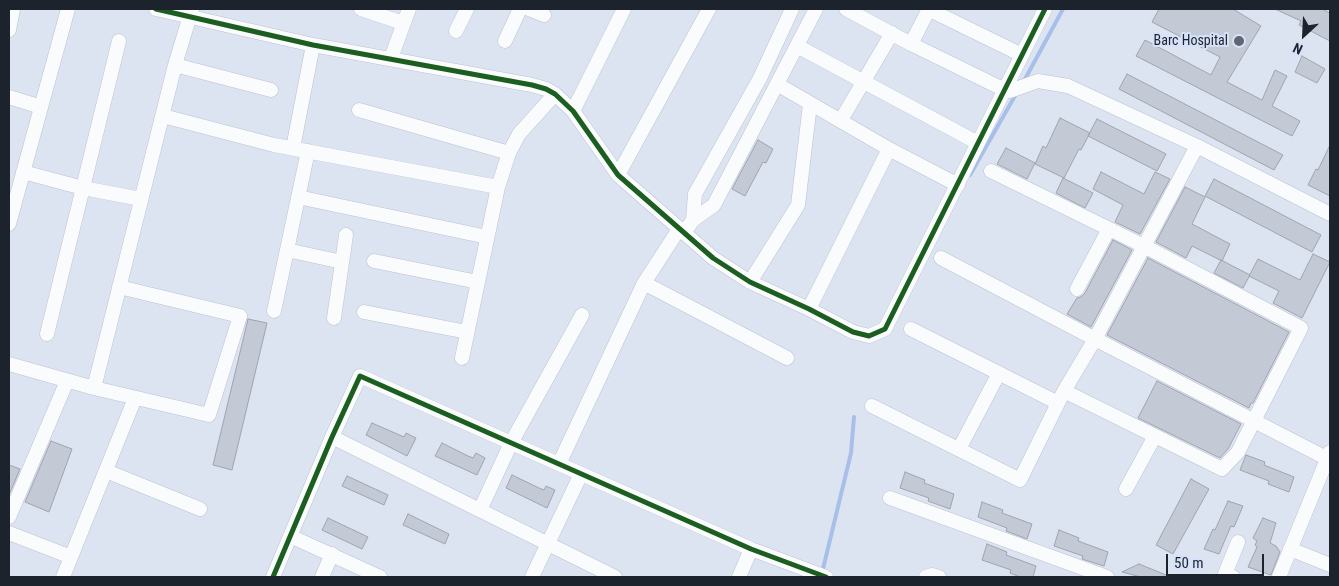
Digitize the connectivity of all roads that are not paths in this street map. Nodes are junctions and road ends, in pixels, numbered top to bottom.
1 (13, 9) edge
2 (68, 9) edge
3 (156, 9) edge
4 (409, 9) edge
5 (467, 9) edge
6 (520, 9) edge
7 (529, 9) edge
8 (624, 9) edge
9 (709, 9) edge
10 (792, 9) edge
11 (816, 9) edge
12 (846, 9) edge
13 (929, 9) edge
14 (1045, 9) edge
15 (365, 10) edge
16 (191, 13) edge
17 (544, 15) dead end
18 (403, 23) junction
19 (9, 30) edge
20 (456, 31) dead end
21 (892, 33) junction
22 (119, 40) dead end
23 (505, 41) dead end
24 (911, 44) junction
25 (313, 45) junction
26 (796, 46) junction
27 (1022, 55) junction
28 (391, 58) junction
29 (175, 65) junction
30 (864, 82) junction
31 (777, 84) junction
32 (271, 90) dead end
33 (1007, 91) junction
34 (555, 94) junction
35 (9, 97) edge
36 (810, 104) junction
37 (41, 106) junction
38 (359, 110) dead end
39 (573, 111) junction
40 (162, 116) junction
41 (841, 120) junction
42 (978, 143) junction
43 (1197, 146) junction
44 (293, 148) junction
45 (889, 149) junction
46 (308, 151) junction
47 (509, 153) junction
48 (23, 172) junction
49 (991, 172) dead end
50 (618, 175) junction
51 (958, 185) junction
52 (498, 187) junction
53 (83, 188) junction
54 (298, 197) junction
55 (142, 199) junction
56 (1330, 214) edge
57 (693, 220) junction
58 (9, 224) edge
59 (1109, 229) junction
60 (682, 231) junction
61 (346, 235) dead end
62 (487, 236) junction
63 (1144, 246) junction
64 (287, 250) junction
65 (941, 258) dead end
66 (342, 262) junction
67 (374, 262) dead end
68 (478, 282) junction
69 (750, 282) junction
70 (644, 283) junction
71 (119, 287) junction
72 (1077, 289) dead end
73 (809, 309) junction
74 (274, 311) dead end
75 (364, 312) dead end
76 (582, 315) dead end
77 (334, 318) dead end
78 (912, 329) dead end
79 (467, 332) junction
80 (47, 334) dead end
81 (1095, 339) junction
82 (462, 358) dead end
83 (788, 358) dead end
84 (9, 366) edge
85 (999, 373) junction
86 (67, 381) junction
87 (94, 388) junction
88 (1061, 397) junction
89 (135, 398) junction
90 (872, 406) dead end
91 (1254, 421) junction
92 (1155, 436) junction
93 (332, 437) junction
94 (511, 443) junction
95 (959, 449) junction
96 (1329, 457) edge
97 (559, 464) junction
98 (106, 472) junction
99 (581, 474) junction
100 (1126, 489) dead end
101 (890, 498) dead end
102 (200, 509) dead end
103 (480, 510) junction
104 (9, 517) edge
105 (290, 536) junction
106 (10, 538) edge
107 (1238, 542) dead end
108 (547, 543) junction
109 (752, 549) junction
110 (1290, 549) junction
111 (332, 554) junction
112 (71, 557) junction
113 (1330, 565) edge
114 (63, 577) edge
115 (273, 577) edge
116 (322, 577) edge
117 (380, 577) edge
118 (532, 577) edge
119 (615, 577) edge
120 (739, 577) edge
121 (826, 577) edge
122 (1107, 577) edge
123 (1233, 577) edge
124 (1279, 577) edge

1 - 19 street
2 - 37 street
3 - 16 street
4 - 18 street
5 - 20 street
6 - 23 street
7 - 17 street
8 - 39 street
9 - 50 street
10 - 57 street
11 - 26 street
12 - 21 street
13 - 24 street
13 - 27 street
14 - 27 street
15 - 18 street
16 - 25 street
16 - 29 street
18 - 28 street
21 - 24 street
21 - 30 street
22 - 53 street
24 - 33 street
25 - 28 street
25 - 44 street
26 - 30 street
26 - 31 street
27 - 33 street
28 - 34 street
29 - 32 street
29 - 40 street
30 - 41 street
30 - 42 street
31 - 36 street
31 - 57 street
33 - 42 street
33 - 43 street
34 - 39 street
34 - 47 street
35 - 37 street
36 - 41 street
36 - 69 street
37 - 48 street
38 - 47 street
39 - 50 street
40 - 44 street
40 - 55 street
41 - 45 street
42 - 51 street
43 - 56 street
43 - 63 street
44 - 46 street
45 - 51 street
45 - 73 street
46 - 52 street
46 - 54 street
47 - 52 street
48 - 53 street
48 - 58 street
49 - 59 street
50 - 60 street
51 - 73 street
52 - 62 street
53 - 55 street
53 - 80 street
54 - 62 street
54 - 64 street
55 - 71 street
57 - 60 street
59 - 63 street
59 - 72 street
60 - 69 street
60 - 70 street
61 - 66 street
62 - 68 street
63 - 81 street
63 - 91 street
64 - 66 street
64 - 74 street
65 - 81 street
66 - 77 street
67 - 68 street
68 - 79 street
69 - 73 street
70 - 83 street
70 - 97 street
71 - 87 street
71 - 89 street
75 - 79 street
76 - 94 street
78 - 85 street
79 - 82 street
81 - 88 street
81 - 91 street
84 - 86 street
85 - 88 street
85 - 95 street
86 - 87 street
86 - 104 street
87 - 89 street
88 - 92 street
88 - 95 street
89 - 98 street
90 - 95 street
91 - 92 street
91 - 96 street
92 - 100 street
93 - 94 street
93 - 103 street
93 - 105 street
94 - 97 street
94 - 103 street
96 - 110 street
97 - 99 street
98 - 102 street
98 - 112 street
99 - 108 street
99 - 109 street
101 - 122 street
103 - 108 street
105 - 111 street
105 - 115 street
106 - 112 street
107 - 123 street
108 - 118 street
108 - 119 street
109 - 120 street
109 - 121 street
110 - 113 street
110 - 124 street
111 - 116 street
111 - 117 street
112 - 114 street

